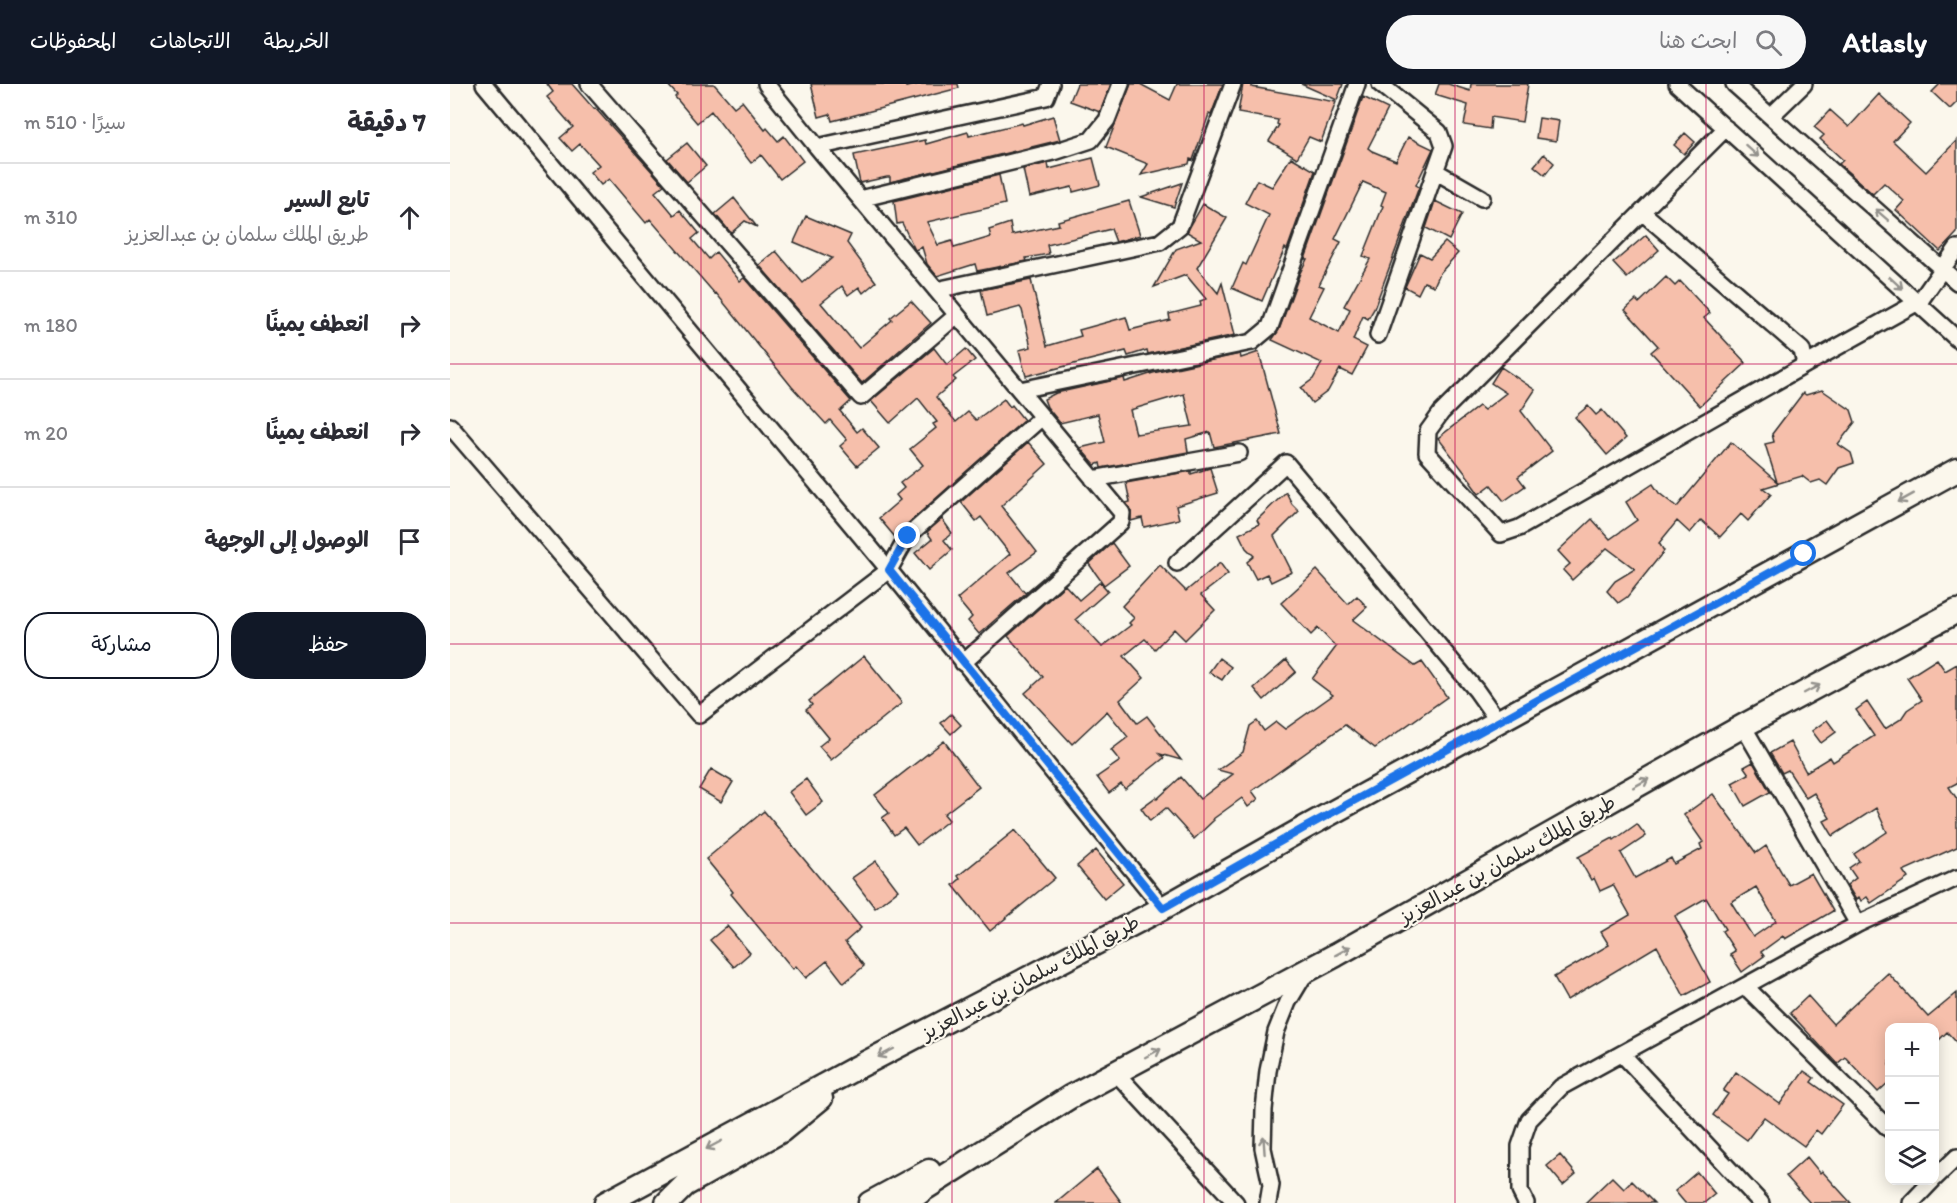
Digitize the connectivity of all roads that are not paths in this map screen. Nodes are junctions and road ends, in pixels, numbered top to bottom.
1 (484, 84) edge
2 (589, 84) edge
3 (766, 84) edge
4 (1051, 84) edge
5 (1120, 84) edge
6 (1233, 84) edge
7 (1357, 84) edge
8 (1380, 84) edge
9 (1677, 84) edge
10 (1734, 84) edge
11 (1804, 84) edge
12 (1771, 116) junction
13 (1726, 128) junction
14 (817, 147) junction
15 (1435, 171) junction
16 (1482, 198) dead end
17 (860, 199) junction
18 (1642, 212) junction
19 (1957, 248) edge
20 (1942, 268) junction
21 (1957, 282) edge
22 (936, 290) junction
23 (1917, 302) junction
24 (957, 315) junction
25 (1378, 335) dead end
26 (1957, 339) edge
27 (1805, 365) junction
28 (1020, 390) junction
29 (1042, 417) junction
30 (450, 426) edge
31 (1239, 453) dead end
32 (1957, 470) edge
33 (1093, 479) junction
34 (1177, 562) dead end
35 (889, 570) junction
36 (1957, 611) edge
37 (963, 663) junction
38 (1498, 721) junction
39 (1743, 726) junction
40 (1957, 878) edge
41 (1163, 908) junction
42 (1858, 924) junction
43 (1307, 971) junction
44 (1745, 986) junction
45 (1622, 1054) junction
46 (854, 1069) junction
47 (1116, 1073) junction
48 (1071, 1097) junction
49 (1885, 1125) edge
50 (1957, 1157) edge
51 (1939, 1174) edge
52 (1928, 1185) edge
53 (606, 1203) edge
54 (667, 1203) edge
55 (870, 1203) edge
56 (906, 1203) edge
57 (1236, 1203) edge
58 (1268, 1203) edge
59 (1526, 1203) edge
60 (1761, 1203) edge
61 (1911, 1203) edge

1 - 35 street
2 - 24 street
3 - 14 street
4 - 14 street
5 - 17 street
6 - 22 street
7 - 28 street
8 - 15 street
9 - 13 street
10 - 12 street
11 - 12 street
20 -> 12 street
13 - 18 street
13 -> 23 street
14 - 17 street
15 - 16 street
15 - 25 street
17 - 22 street
18 - 27 street
18 - 27 street
19 - 20 street
20 - 21 street
20 - 23 street
22 - 24 street
23 - 26 street
23 - 27 street
24 - 28 street
28 - 29 street
29 - 33 street
29 - 35 street
30 - 35 street
31 - 33 street
32 -> 38 main road, طريق الملك سلمان بن عبدالعزيز
33 - 37 street
34 - 38 street
35 - 37 street
39 -> 36 main road, طريق الملك سلمان بن عبدالعزيز
37 - 41 street
38 - 41 main road, طريق الملك سلمان بن عبدالعزيز
39 - 42 street
43 -> 39 main road, طريق الملك سلمان بن عبدالعزيز
40 - 42 street
41 -> 46 main road, طريق الملك سلمان بن عبدالعزيز
42 - 44 street
47 -> 43 main road, طريق الملك سلمان بن عبدالعزيز
58 -> 43 street
44 - 45 street
44 - 49 street
45 - 59 street
45 - 60 street
46 -> 53 main road, طريق الملك سلمان بن عبدالعزيز
46 - 54 main road
47 - 48 main road, طريق الملك سلمان بن عبدالعزيز
47 - 57 street
48 - 55 main road
48 - 56 main road, طريق الملك سلمان بن عبدالعزيز
50 - 51 street
52 - 61 street

